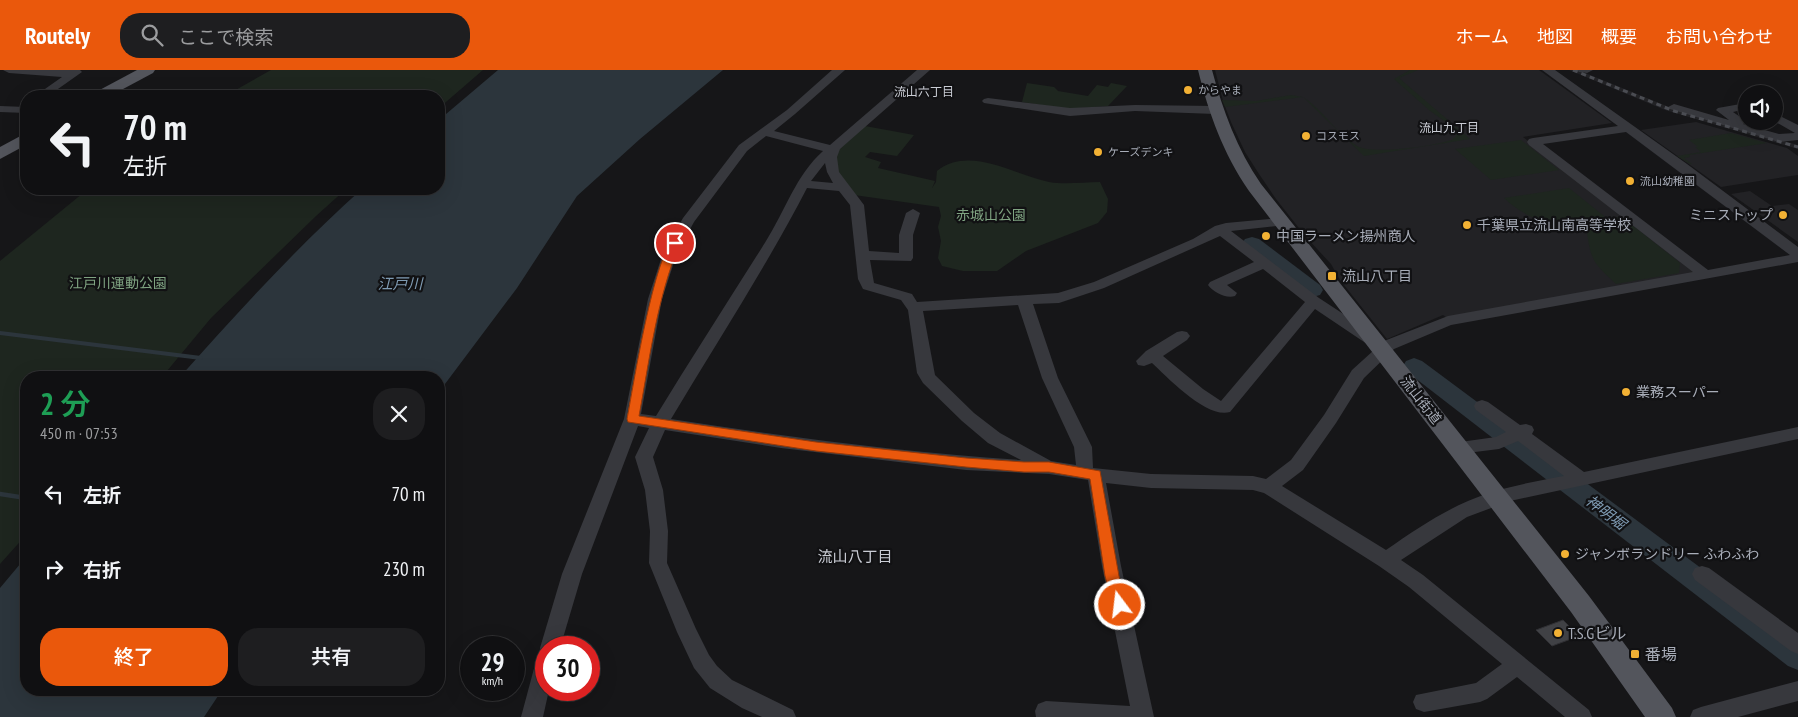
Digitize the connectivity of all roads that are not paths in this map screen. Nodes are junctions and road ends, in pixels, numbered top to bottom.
1 (9, 70) edge
2 (148, 70) edge
3 (839, 70) edge
4 (924, 70) edge
5 (1205, 70) edge
6 (1548, 70) edge
7 (1583, 70) edge
8 (1587, 70) edge
9 (76, 72) edge
10 (50, 90) edge
11 (110, 90) edge
12 (988, 101) dead end
13 (1674, 106) dead end
14 (1738, 107) edge
15 (0, 109) edge
16 (20, 109) edge
17 (1215, 110) junction
18 (1738, 120) edge
19 (1783, 121) edge
20 (1628, 128) junction
21 (1754, 130) edge
22 (1798, 130) edge
23 (764, 132) junction
24 (1757, 132) junction
25 (1798, 136) edge
26 (20, 142) edge
27 (834, 150) junction
28 (0, 154) edge
29 (804, 184) junction
30 (844, 188) junction
31 (913, 213) dead end
32 (1281, 222) junction
33 (1220, 229) junction
34 (1798, 254) edge
35 (863, 255) junction
36 (1798, 258) edge
37 (1263, 263) junction
38 (1706, 276) junction
39 (1230, 293) dead end
40 (1024, 300) junction
41 (1314, 302) junction
42 (915, 307) junction
43 (1182, 336) dead end
44 (1380, 347) junction
45 (1148, 358) joint
46 (1482, 406) dead end
47 (632, 419) junction
48 (661, 422) junction
49 (1520, 433) junction
50 (1798, 434) edge
51 (1459, 448) junction
52 (1049, 467) junction
53 (1091, 474) junction
54 (1578, 480) junction
55 (1268, 487) junction
56 (1498, 498) junction
57 (1386, 560) junction
58 (1702, 574) dead end
59 (554, 636) edge
60 (1798, 645) edge
61 (1518, 665) junction
62 (1798, 690) edge
63 (536, 701) edge
64 (1424, 702) dead end
65 (532, 717) edge
66 (785, 717) edge
67 (1047, 717) edge
68 (1143, 717) edge
69 (1581, 717) edge
70 (1662, 717) edge
71 (1701, 717) edge

1 - 9 street
2 - 11 main road
3 - 23 street
4 - 27 street
5 - 17 main road, 流山街道
6 - 20 street
7 - 8 street
9 - 10 street
12 - 17 street
13 - 24 street
14 - 18 street
15 - 16 street
17 - 32 main road, 流山街道
19 - 22 street
20 - 34 street
20 - 38 street
21 - 24 street
23 - 27 street
23 - 47 street
24 - 25 street
26 - 28 main road
27 - 29 street
27 - 30 street
29 - 30 street
29 - 48 street
30 - 35 street
31 - 35 street
32 - 33 street
32 - 44 main road, 流山街道
33 - 37 street
33 - 40 street
35 - 42 street
36 - 38 street
37 - 39 street
37 - 41 street
38 - 44 street
40 - 42 street
40 - 53 street
41 - 44 street
41 - 45 street
42 - 52 street
43 - 45 street
44 - 51 main road, 流山街道
44 - 55 street
46 - 49 street
47 - 48 street
47 - 59 street
48 - 52 street
48 - 66 street
49 - 51 street
49 - 54 street
50 - 54 street
51 - 56 main road, 流山街道
52 - 53 street
53 - 55 street
53 - 68 street
54 - 56 street
55 - 57 street
56 - 57 street
56 - 70 main road, 流山街道
57 - 61 street
58 - 60 street
61 - 64 street
61 - 69 street
62 - 71 street
63 - 65 street
67 - 68 street

